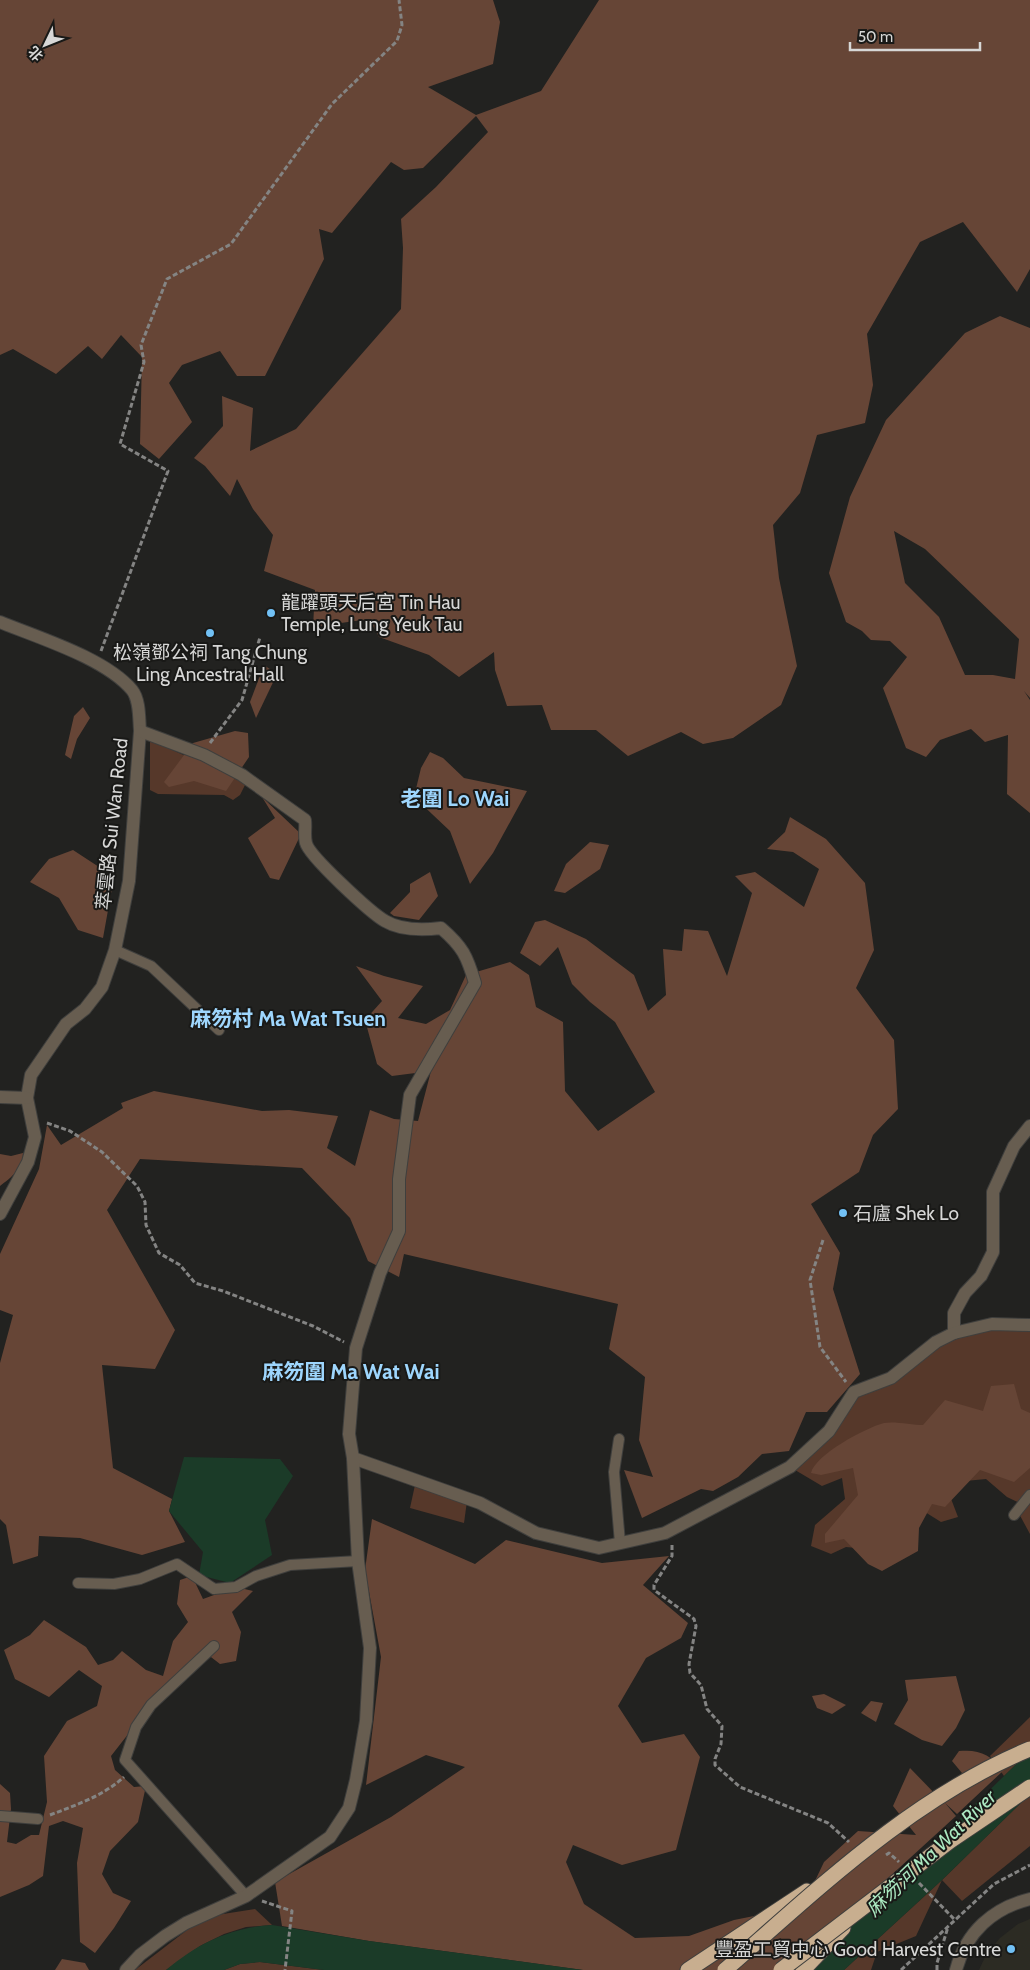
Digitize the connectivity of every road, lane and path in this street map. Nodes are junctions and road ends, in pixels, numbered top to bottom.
1 (399, 0) edge
2 (0, 622) edge
3 (260, 637) dead end
4 (97, 663) junction
5 (140, 731) junction
6 (204, 755) junction
7 (115, 950) junction
8 (219, 1030) dead end
9 (0, 1097) edge
10 (26, 1098) junction
11 (32, 1118) junction
12 (1030, 1126) edge
13 (0, 1214) edge
14 (823, 1240) dead end
15 (1030, 1325) edge
16 (954, 1333) junction
17 (356, 1348) junction
18 (854, 1392) junction
19 (619, 1439) dead end
20 (353, 1458) junction
21 (1030, 1495) edge
22 (1014, 1515) dead end
23 (665, 1533) junction
24 (620, 1543) junction
25 (358, 1561) junction
26 (78, 1583) dead end
27 (214, 1646) dead end
28 (1030, 1750) edge
29 (132, 1770) junction
30 (1030, 1787) edge
31 (0, 1816) edge
32 (38, 1820) joint
33 (855, 1846) dead end
34 (882, 1856) dead end
35 (900, 1863) dead end
36 (1030, 1865) edge
37 (842, 1868) junction
38 (913, 1877) dead end
39 (246, 1896) junction
40 (1030, 1899) edge
41 (870, 1900) junction
42 (955, 1920) junction
43 (948, 1926) junction
44 (126, 1970) edge
45 (285, 1970) edge
46 (688, 1970) edge
47 (725, 1970) edge
48 (781, 1970) edge
49 (803, 1970) edge
50 (901, 1970) edge
51 (937, 1970) edge
52 (956, 1970) edge

1 - 4 path
2 - 4 street, 萃雲路 Sui Wan Road
3 - 6 path
4 - 5 street, 萃雲路 Sui Wan Road
5 - 6 street
5 - 7 street, 萃雲路 Sui Wan Road
6 - 17 street
7 - 8 lane
7 - 10 street, 萃雲路 Sui Wan Road
9 - 10 street
10 - 11 street
11 - 13 street
11 - 17 path
12 - 16 street
14 - 18 path
15 - 16 street
16 - 18 street
17 - 20 street
18 - 23 street
19 - 24 lane
20 - 24 street
20 - 25 street
21 - 22 lane
23 - 24 street
23 - 33 path
25 - 26 lane
25 - 39 street
27 - 29 lane
28 - 37 highway, bridge
29 - 32 path
29 - 39 lane
30 - 41 highway, bridge
31 - 32 lane
34 - 35 path
36 - 42 path
37 - 46 highway, bridge
37 - 47 highway, bridge
38 - 42 path
39 - 44 street
39 - 45 path
40 - 52 street
41 - 48 highway, bridge
41 - 49 highway, bridge
42 - 43 path
43 - 50 path
43 - 51 path

